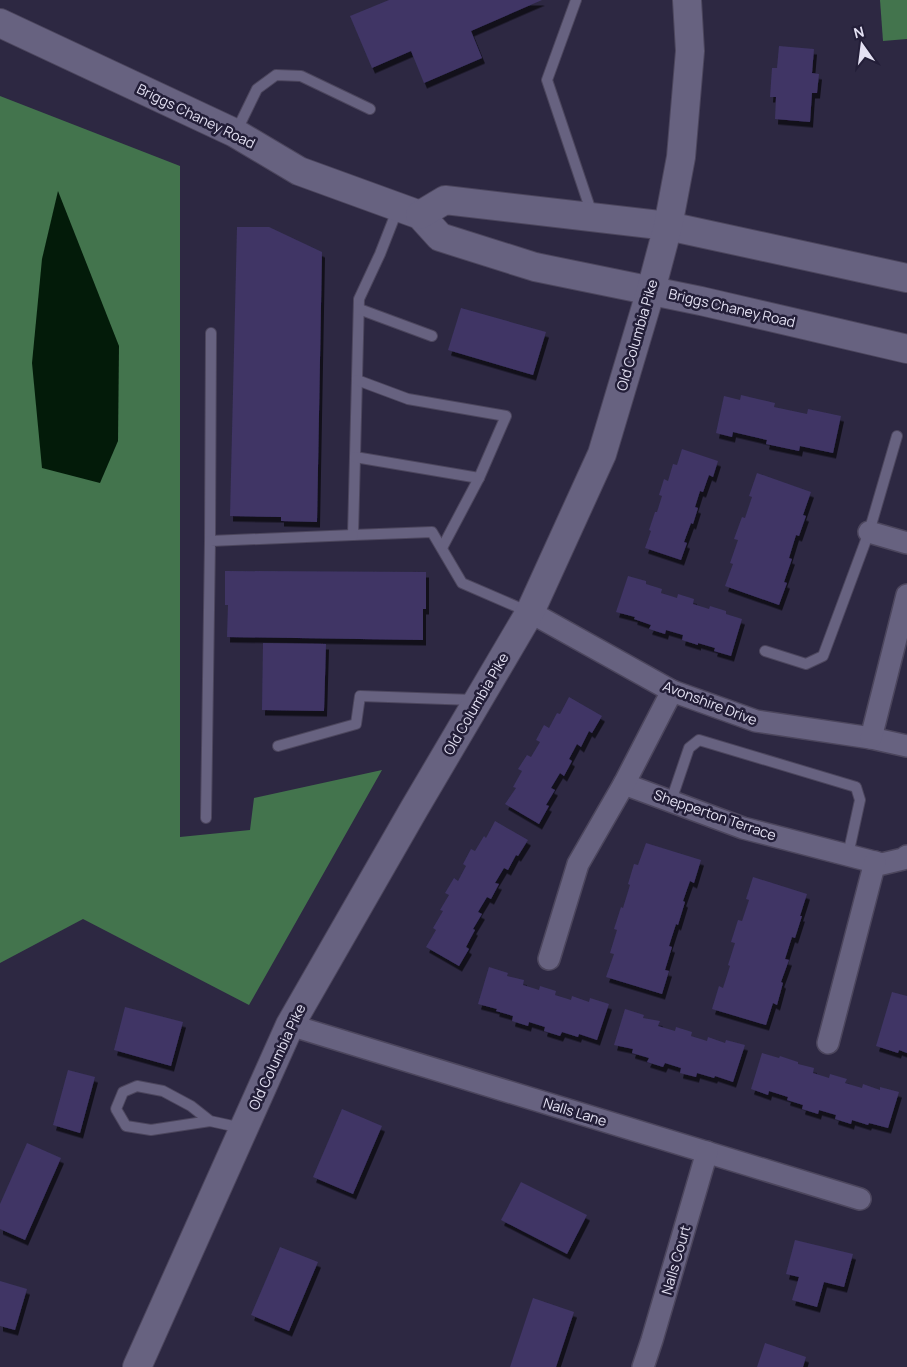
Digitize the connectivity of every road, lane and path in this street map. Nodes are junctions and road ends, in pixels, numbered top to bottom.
1 (576, 0) edge
2 (687, 0) edge
3 (0, 23) edge
4 (370, 109) dead end
5 (235, 132) junction
6 (409, 211) junction
7 (593, 217) junction
8 (668, 226) junction
9 (907, 278) edge
10 (651, 290) junction
11 (359, 308) junction
12 (211, 332) dead end
13 (432, 336) dead end
14 (907, 349) edge
15 (357, 380) junction
16 (897, 436) dead end
17 (355, 457) junction
18 (479, 478) junction
19 (869, 532) junction
20 (353, 535) junction
21 (210, 541) junction
22 (907, 543) edge
23 (442, 548) junction
24 (907, 595) edge
25 (530, 612) junction
26 (764, 651) dead end
27 (672, 691) junction
28 (478, 700) junction
29 (871, 738) junction
30 (278, 746) dead end
31 (907, 746) edge
32 (624, 784) junction
33 (671, 801) junction
34 (206, 818) dead end
35 (848, 855) junction
36 (907, 856) edge
37 (875, 862) junction
38 (549, 959) dead end
39 (290, 1025) junction
40 (828, 1043) dead end
41 (210, 1121) junction
42 (244, 1129) junction
43 (708, 1152) junction
44 (860, 1199) dead end
45 (137, 1367) edge
46 (643, 1367) edge

1 - 7 lane
2 - 8 main road, Old Columbia Pike
3 - 5 main road, Briggs Chaney Road
4 - 5 lane
5 - 6 main road, Briggs Chaney Road
6 - 7 main road
6 - 10 main road, Briggs Chaney Road
6 - 11 lane
7 - 8 main road
8 - 9 main road
8 - 10 main road, Old Columbia Pike
10 - 14 main road, Briggs Chaney Road
10 - 25 main road, Old Columbia Pike
11 - 13 lane
11 - 15 lane
12 - 21 lane
15 - 17 lane
15 - 18 lane
16 - 19 lane
17 - 18 lane
17 - 20 lane
18 - 23 lane
19 - 22 street
19 - 26 lane
20 - 21 lane
20 - 23 lane
21 - 34 lane
23 - 25 lane
24 - 29 street
25 - 27 street, Avonshire Drive
25 - 28 main road, Old Columbia Pike
27 - 29 street, Avonshire Drive
27 - 32 street
28 - 30 lane
28 - 39 main road, Old Columbia Pike
29 - 31 street, Avonshire Drive
32 - 33 street, Shepperton Terrace
32 - 38 street
33 - 35 street, Shepperton Terrace
33 - 35 lane
35 - 37 street, Shepperton Terrace
36 - 37 street, Shepperton Terrace
37 - 40 street
39 - 42 main road, Old Columbia Pike
39 - 43 street, Nalls Lane
41 - 41 lane
41 - 42 lane
42 - 45 main road, Old Columbia Pike
43 - 44 street, Nalls Lane
43 - 46 street, Nalls Court

